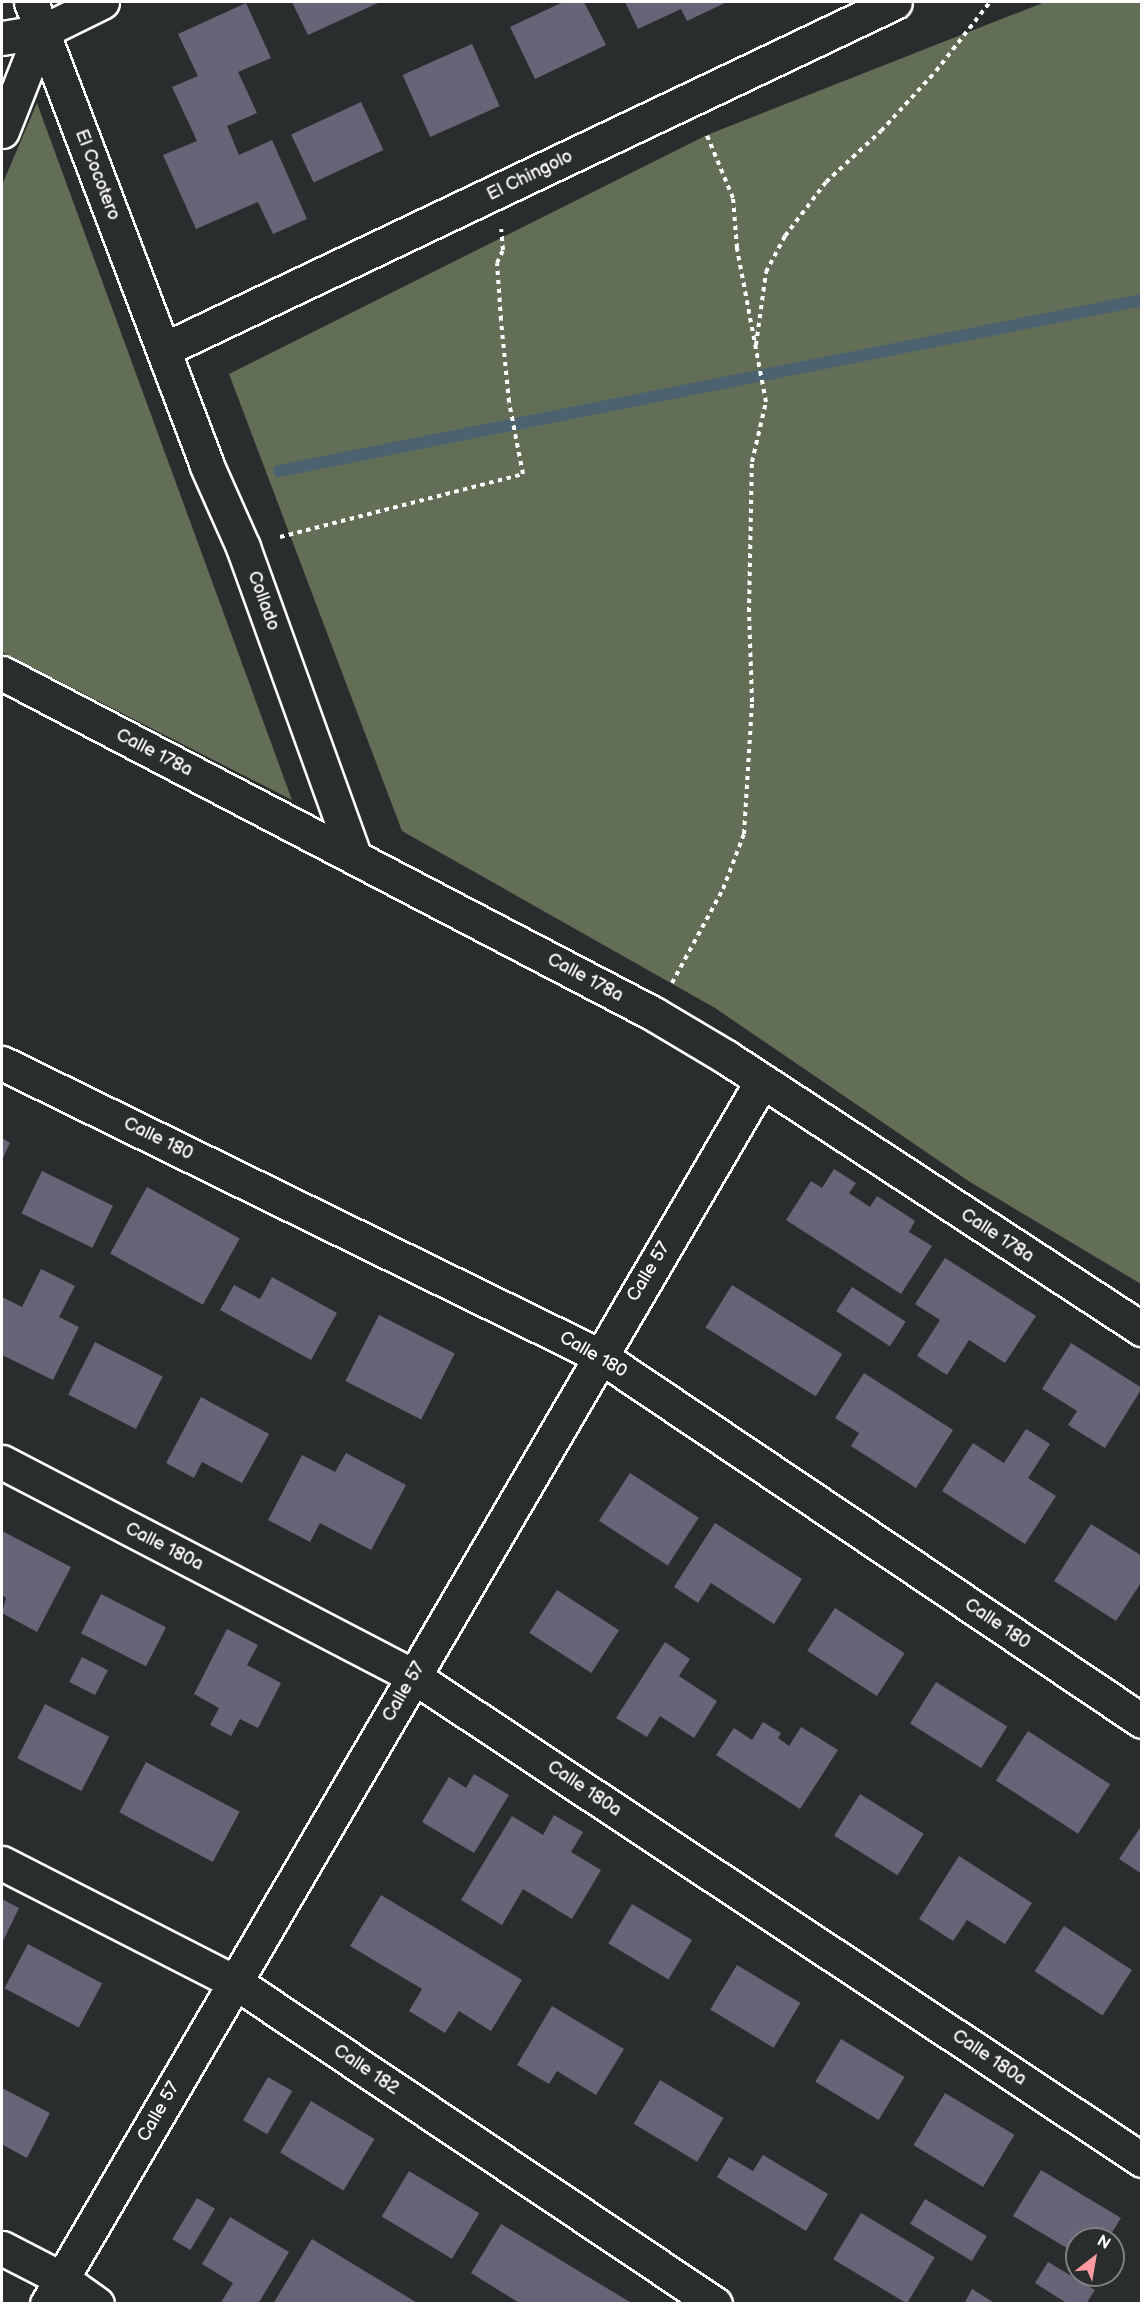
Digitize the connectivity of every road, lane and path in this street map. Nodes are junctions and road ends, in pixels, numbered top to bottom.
1 (30, 2) edge
2 (102, 2) edge
3 (895, 2) edge
4 (990, 2) edge
5 (41, 32) junction
6 (2, 38) edge
7 (688, 100) junction
8 (2, 130) edge
9 (496, 193) junction
10 (165, 349) junction
11 (756, 349) junction
12 (243, 547) junction
13 (2, 673) edge
14 (354, 856) junction
15 (654, 1014) junction
16 (2, 1063) edge
17 (762, 1081) junction
18 (1142, 1329) edge
19 (600, 1356) junction
20 (2, 1462) edge
21 (413, 1676) junction
22 (1142, 1721) edge
23 (2, 1863) edge
24 (235, 1982) junction
25 (1142, 2160) edge
26 (2, 2248) edge
27 (55, 2291) edge
28 (97, 2304) edge
29 (715, 2304) edge

1 - 5 street, El Cocotero
2 - 5 street
3 - 7 street, El Chingolo
4 - 11 path
5 - 6 street
5 - 8 street
5 - 10 street, El Cocotero
7 - 9 street, El Chingolo
7 - 11 path
9 - 10 street, El Chingolo
9 - 12 path
10 - 12 street, Collado
11 - 15 path
12 - 14 street, Collado
13 - 14 street, Calle 178a
14 - 15 street, Calle 178a
15 - 17 street, Calle 178a
16 - 19 street, Calle 180
17 - 18 street, Calle 178a
17 - 19 street, Calle 57
19 - 21 street, Calle 57
19 - 22 street, Calle 180
20 - 21 street, Calle 180a
21 - 24 street, Calle 57
21 - 25 street, Calle 180a
23 - 24 street, Calle 182
24 - 27 street, Calle 57
24 - 29 street, Calle 182
26 - 27 street
27 - 28 street

